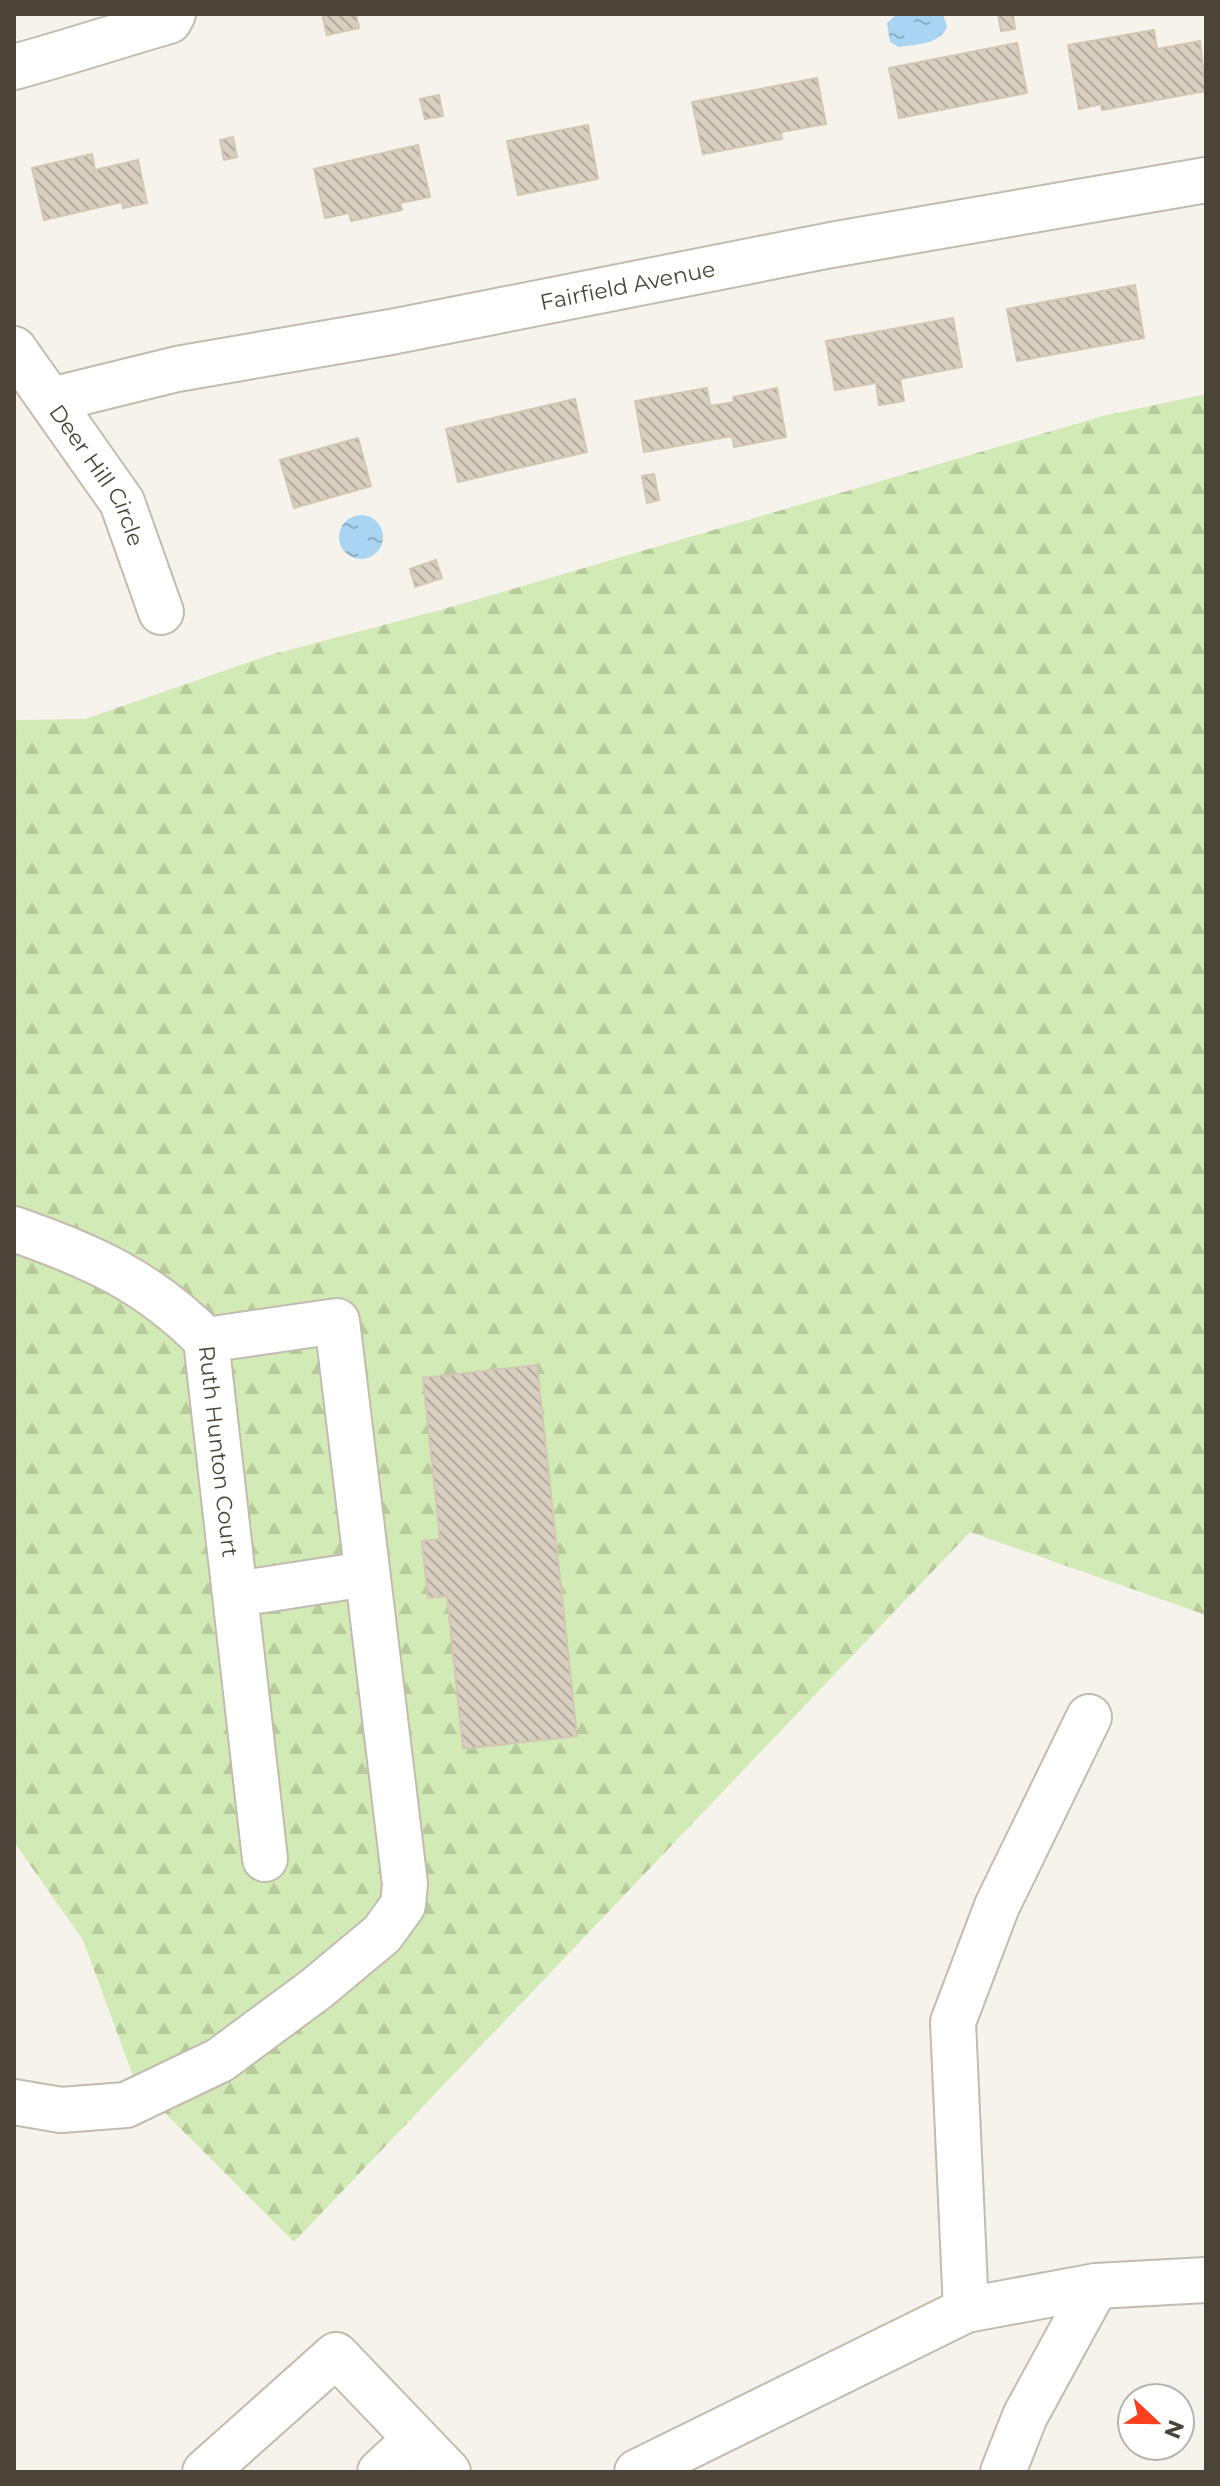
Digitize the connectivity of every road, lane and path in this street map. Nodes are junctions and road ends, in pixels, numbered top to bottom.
1 (173, 14) edge
2 (14, 67) edge
3 (1206, 180) edge
4 (14, 349) edge
5 (51, 400) junction
6 (161, 612) dead end
7 (14, 1229) edge
8 (206, 1340) junction
9 (366, 1574) junction
10 (237, 1594) junction
11 (1089, 1717) dead end
12 (265, 1859) dead end
13 (14, 2102) edge
14 (1206, 2280) edge
15 (1096, 2286) junction
16 (966, 2310) junction
17 (416, 2439) junction
18 (205, 2472) edge
19 (380, 2472) edge
20 (448, 2472) edge
21 (637, 2472) edge
22 (1003, 2472) edge

1 - 2 street
3 - 5 street, Fairfield Avenue
4 - 5 street, Deer Hill Circle
5 - 6 street, Deer Hill Circle
7 - 8 street, Ruth Hunton Court
8 - 9 street
8 - 10 street, Ruth Hunton Court
9 - 10 street
9 - 13 street
10 - 12 street, Ruth Hunton Court
11 - 16 street
14 - 15 street
15 - 16 street
15 - 22 street
16 - 21 street
17 - 18 street
17 - 19 street
17 - 20 street

